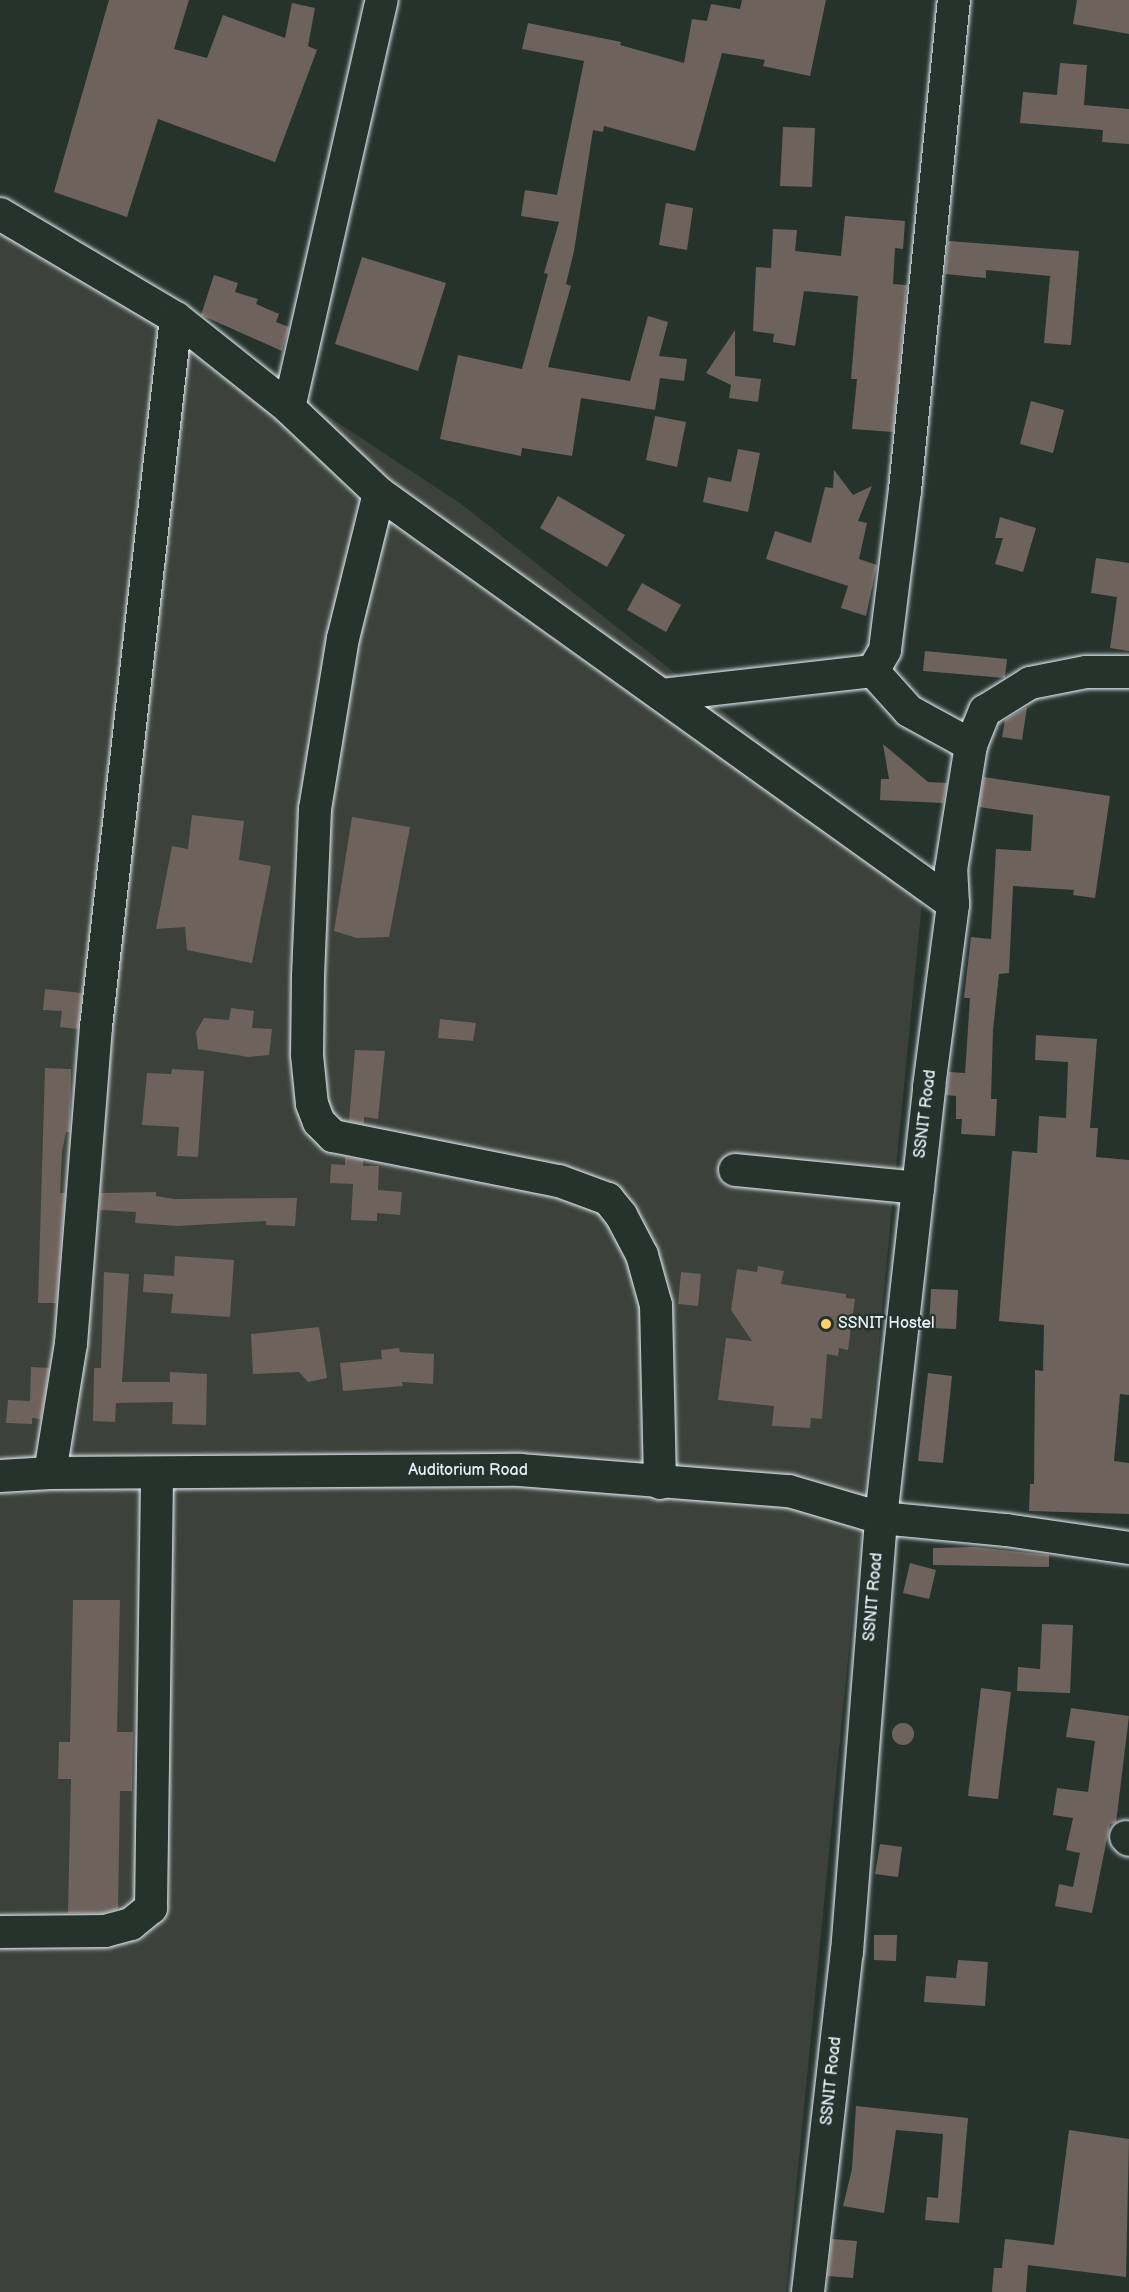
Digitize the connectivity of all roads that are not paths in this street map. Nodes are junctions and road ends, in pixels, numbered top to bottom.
1 (382, 0) edge
2 (954, 0) edge
3 (0, 214) edge
4 (176, 318) junction
5 (289, 408) junction
6 (379, 493) junction
7 (873, 671) junction
8 (1129, 672) edge
9 (662, 695) junction
10 (971, 745) junction
11 (953, 904) junction
12 (735, 1170) dead end
13 (918, 1188) junction
14 (50, 1473) junction
15 (157, 1473) junction
16 (0, 1476) edge
17 (660, 1483) junction
18 (881, 1518) junction
19 (1129, 1548) edge
20 (0, 1932) edge
21 (808, 2292) edge

1 - 5 street
2 - 7 street
3 - 4 street
4 - 5 street
4 - 14 street
5 - 6 street
6 - 9 street
6 - 17 street
7 - 9 street
7 - 10 street
8 - 10 street, SSNIT Road
9 - 11 street
10 - 11 street, SSNIT Road
11 - 13 street, SSNIT Road
12 - 13 street
13 - 18 street, SSNIT Road
14 - 15 street, Auditorium Road
14 - 16 street, Auditorium Road
15 - 17 street, Auditorium Road
15 - 20 street
17 - 18 street, Auditorium Road
18 - 19 street, Auditorium Road
18 - 21 street, SSNIT Road

